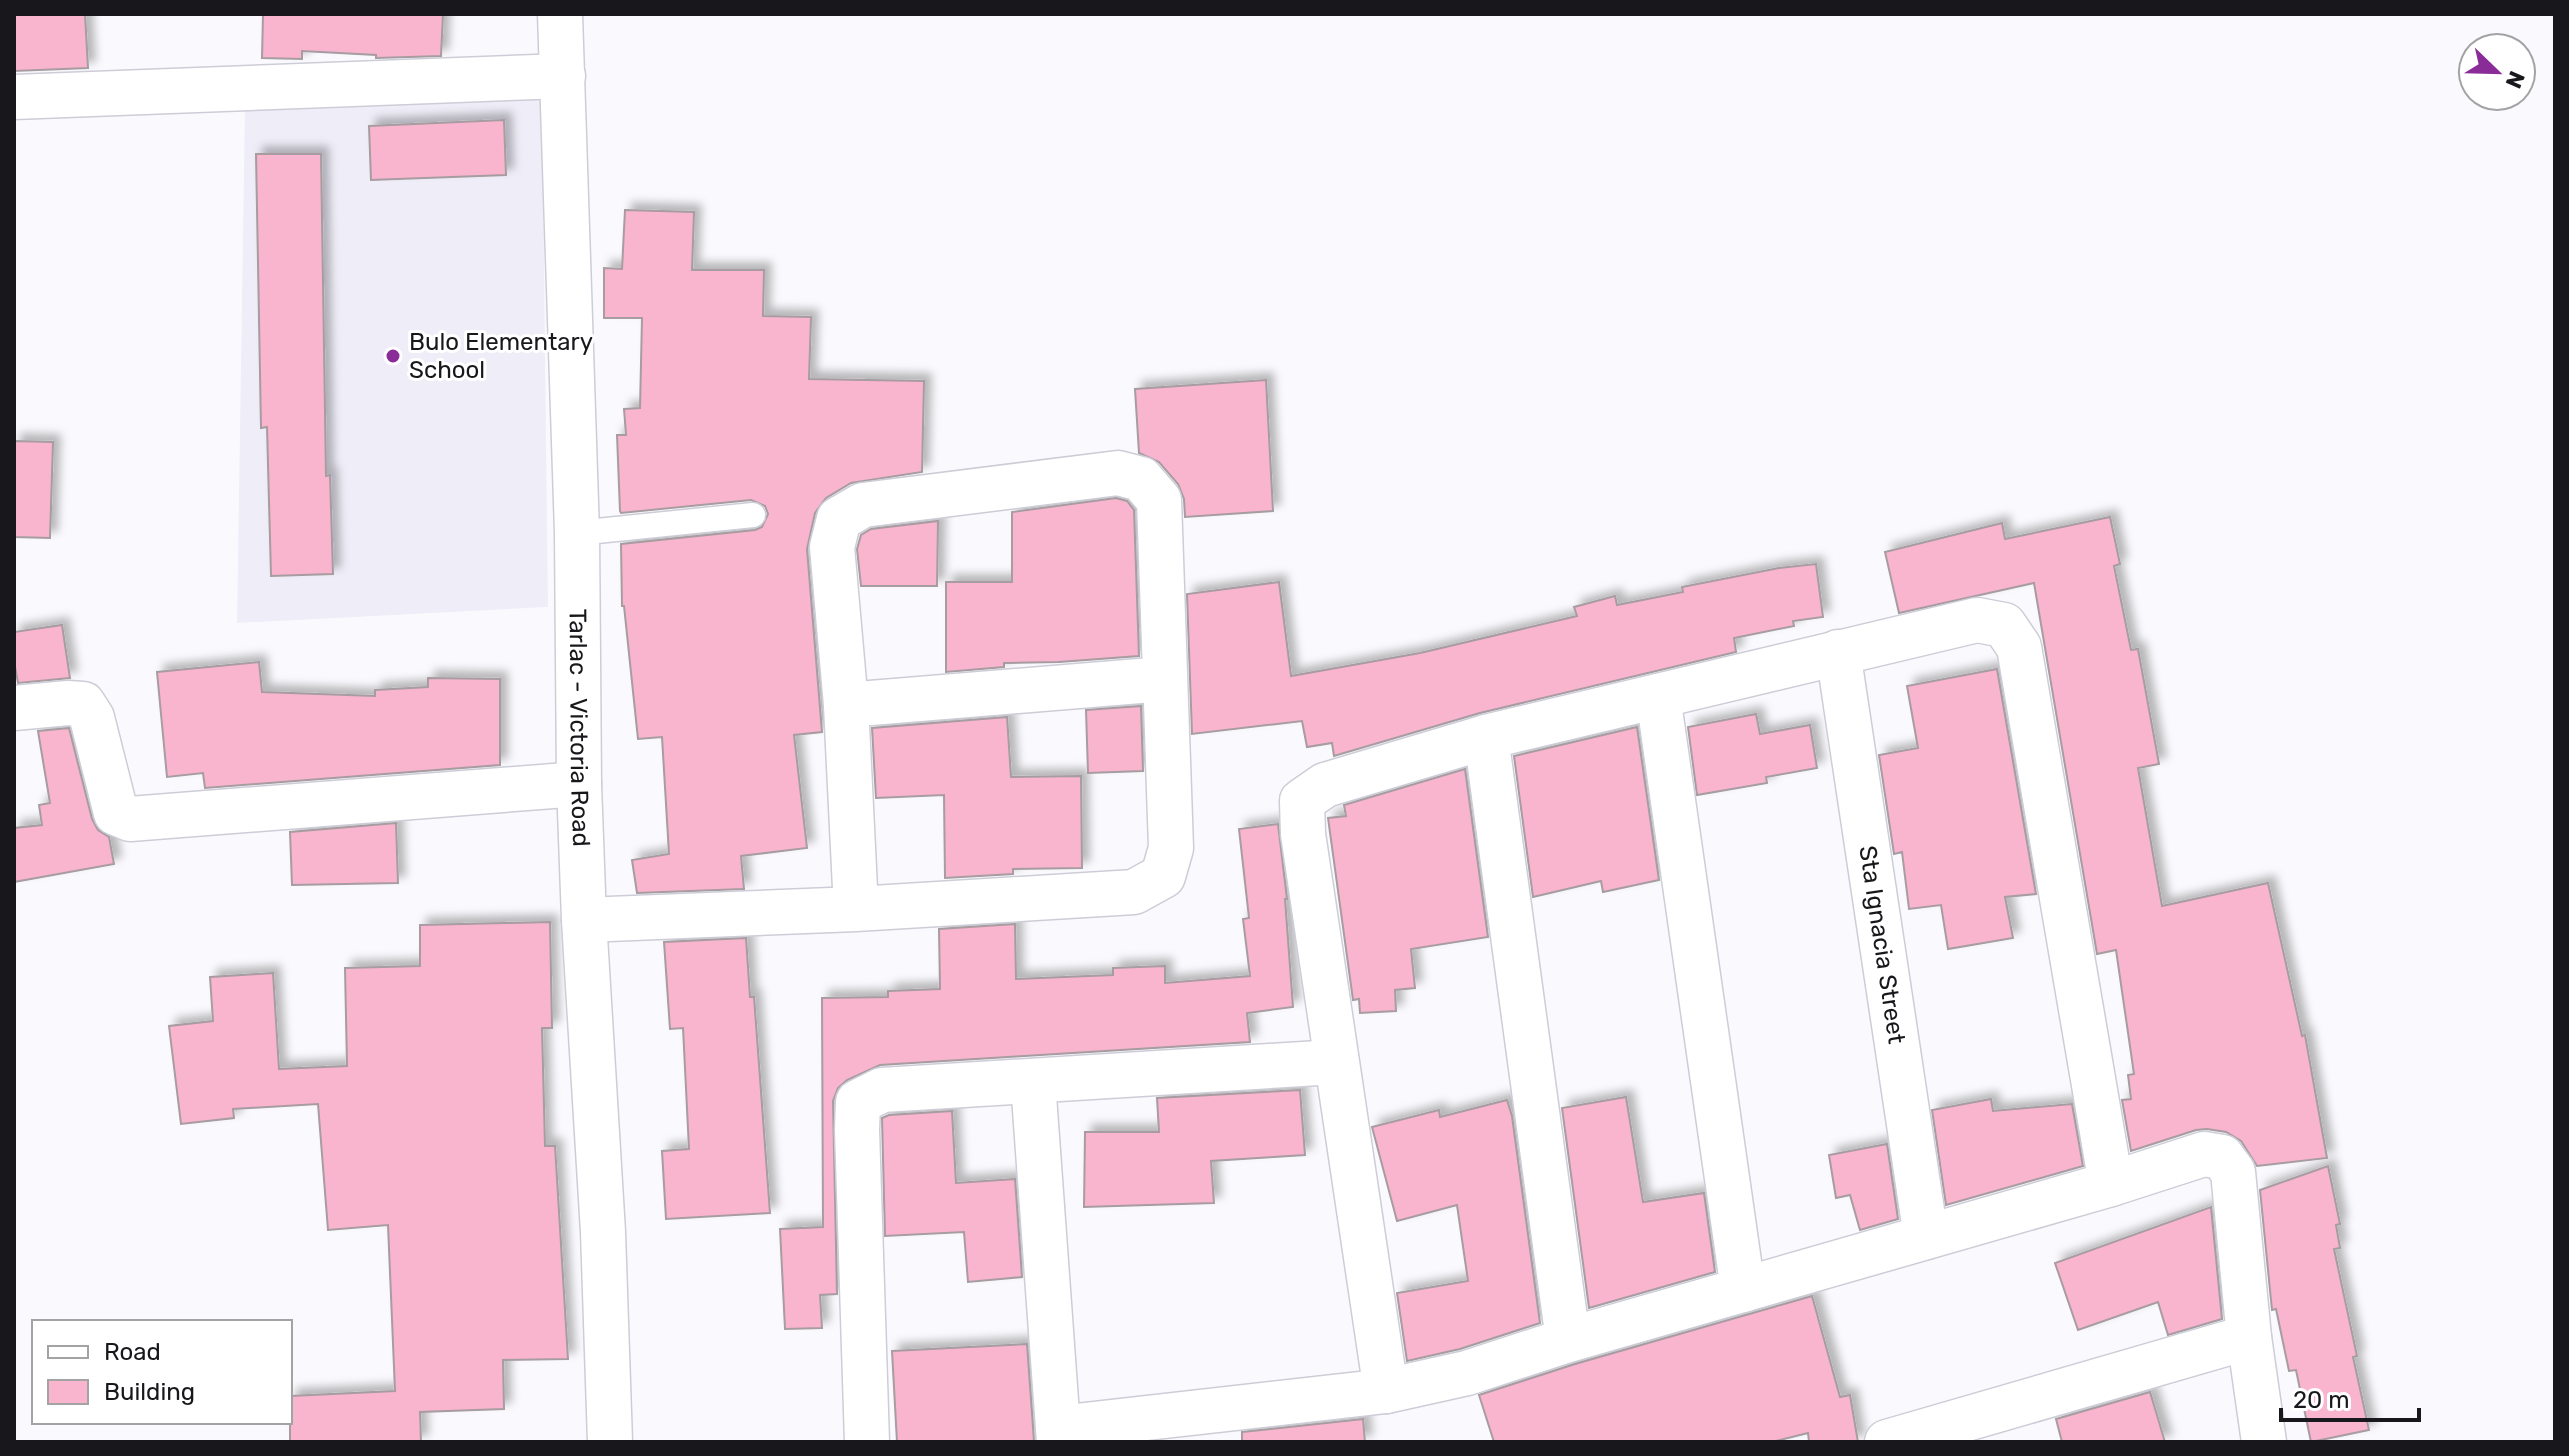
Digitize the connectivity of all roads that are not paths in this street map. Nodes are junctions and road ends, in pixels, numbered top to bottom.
1 (560, 14) edge
2 (563, 76) junction
3 (14, 97) edge
4 (753, 515) dead end
5 (577, 533) junction
6 (1838, 652) junction
7 (1164, 679) junction
8 (1658, 696) junction
9 (846, 705) junction
10 (14, 708) edge
11 (1486, 737) junction
12 (579, 784) junction
13 (856, 909) junction
14 (584, 920) junction
15 (1335, 1062) junction
16 (1033, 1082) junction
17 (2111, 1184) junction
18 (1926, 1237) junction
19 (1743, 1290) junction
20 (2249, 1337) junction
21 (1568, 1340) junction
22 (1386, 1391) junction
23 (1058, 1435) edge
24 (610, 1442) edge
25 (867, 1442) edge
26 (1887, 1442) edge
27 (2264, 1442) edge

1 - 2 street, Tarlac - Victoria Road
2 - 3 street
2 - 5 street, Tarlac - Victoria Road
4 - 5 lane
5 - 12 street, Tarlac - Victoria Road
6 - 8 street
6 - 17 street
6 - 18 street, Sta Ignacia Street
7 - 9 street
7 - 9 street
7 - 13 street
8 - 11 street
8 - 19 street
9 - 13 street
10 - 12 street
11 - 15 street
11 - 21 street
12 - 14 street, Tarlac - Victoria Road
13 - 14 street
14 - 24 street, Tarlac - Victoria Road
15 - 16 street
15 - 22 street
16 - 23 street
16 - 25 street
17 - 18 street
17 - 20 street
18 - 19 street
19 - 21 street
20 - 26 street
20 - 27 street
21 - 22 street
22 - 23 street

